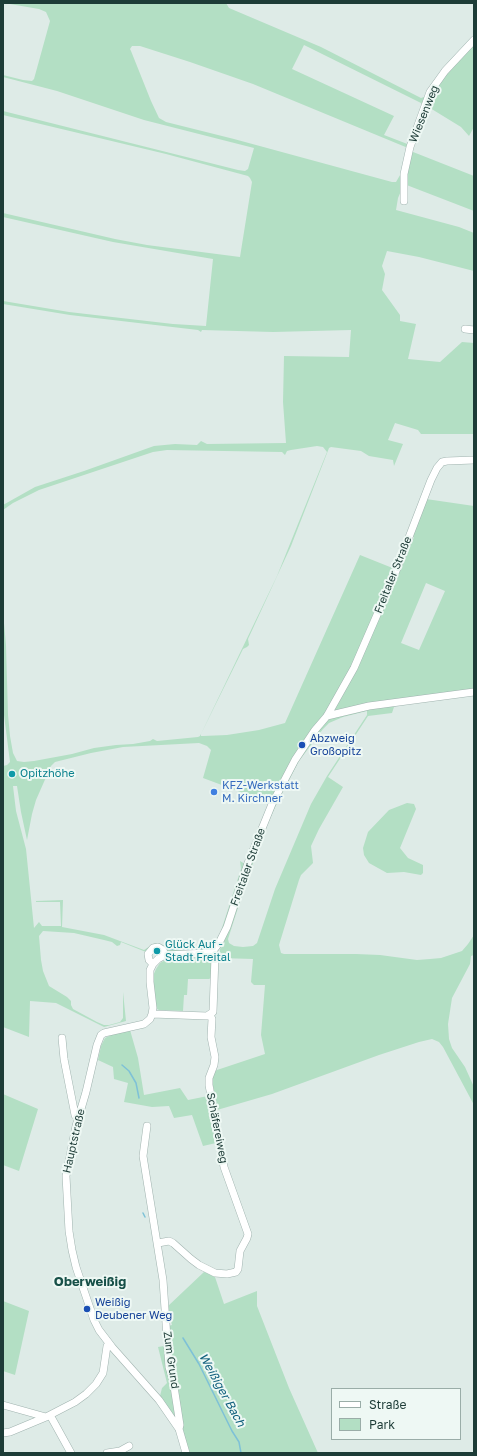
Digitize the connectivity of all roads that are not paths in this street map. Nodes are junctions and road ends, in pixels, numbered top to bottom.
1 (474, 40) edge
2 (404, 201) dead end
3 (465, 329) dead end
4 (474, 330) edge
5 (474, 460) edge
6 (474, 692) edge
7 (327, 716) junction
8 (213, 951) junction
9 (165, 955) junction
10 (153, 964) junction
11 (152, 1014) junction
12 (210, 1015) junction
13 (62, 1038) dead end
14 (80, 1114) junction
15 (147, 1126) dead end
16 (158, 1243) junction
17 (110, 1344) junction
18 (3, 1405) edge
19 (48, 1416) junction
20 (179, 1429) junction
21 (3, 1433) edge
22 (129, 1446) dead end
23 (71, 1453) edge
24 (107, 1453) edge
25 (186, 1453) edge

1 - 2 street, Wiesenweg
3 - 4 street
5 - 7 street, Freitaler Straße
6 - 7 street
7 - 8 street, Freitaler Straße
8 - 9 street
8 - 12 street, Schäfereiweg
9 - 10 street
9 - 10 street
10 - 11 street
11 - 12 street
11 - 14 street, Hauptstraße
12 - 16 street, Schäfereiweg
13 - 14 street
14 - 17 street, Hauptstraße
15 - 16 street, Zum Grund
16 - 20 street, Zum Grund
17 - 19 street
17 - 20 street, Hauptstraße
18 - 19 street
19 - 21 street
19 - 23 street
20 - 25 street, Hauptstraße
22 - 24 street

